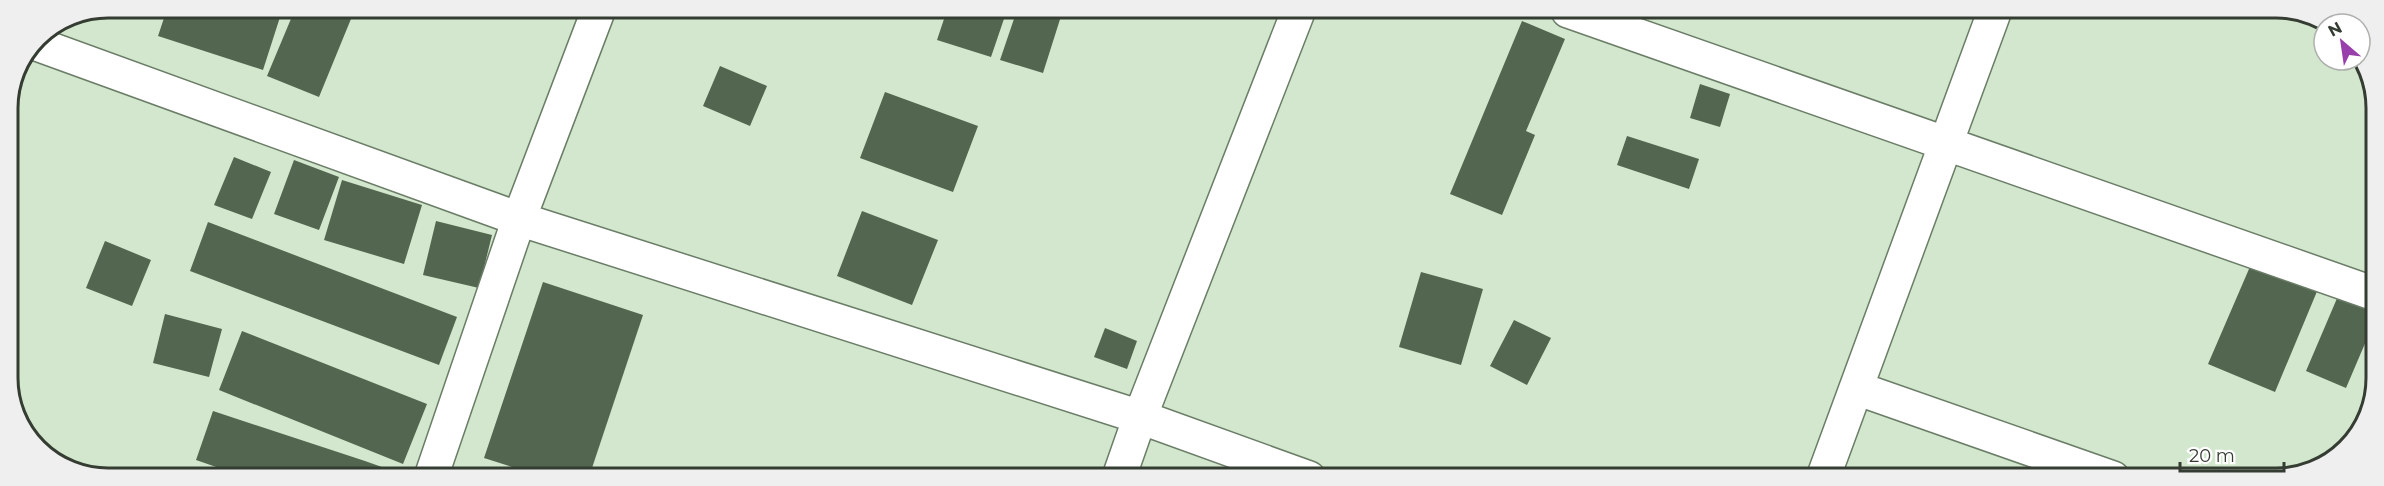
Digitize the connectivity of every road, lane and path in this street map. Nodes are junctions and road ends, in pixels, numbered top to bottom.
1 (595, 18) edge
2 (1296, 18) edge
3 (1588, 18) edge
4 (1992, 18) edge
5 (43, 46) edge
6 (1946, 145) junction
7 (519, 219) junction
8 (2366, 291) edge
9 (1856, 388) junction
10 (1140, 417) junction
11 (434, 468) edge
12 (1122, 468) edge
13 (1281, 468) edge
14 (1827, 468) edge
15 (2084, 468) edge

1 - 7 street
2 - 10 street
3 - 6 street
4 - 6 street
5 - 7 street
6 - 8 street
6 - 9 street
7 - 10 street
7 - 11 street
9 - 14 street
9 - 15 street
10 - 12 street
10 - 13 street

